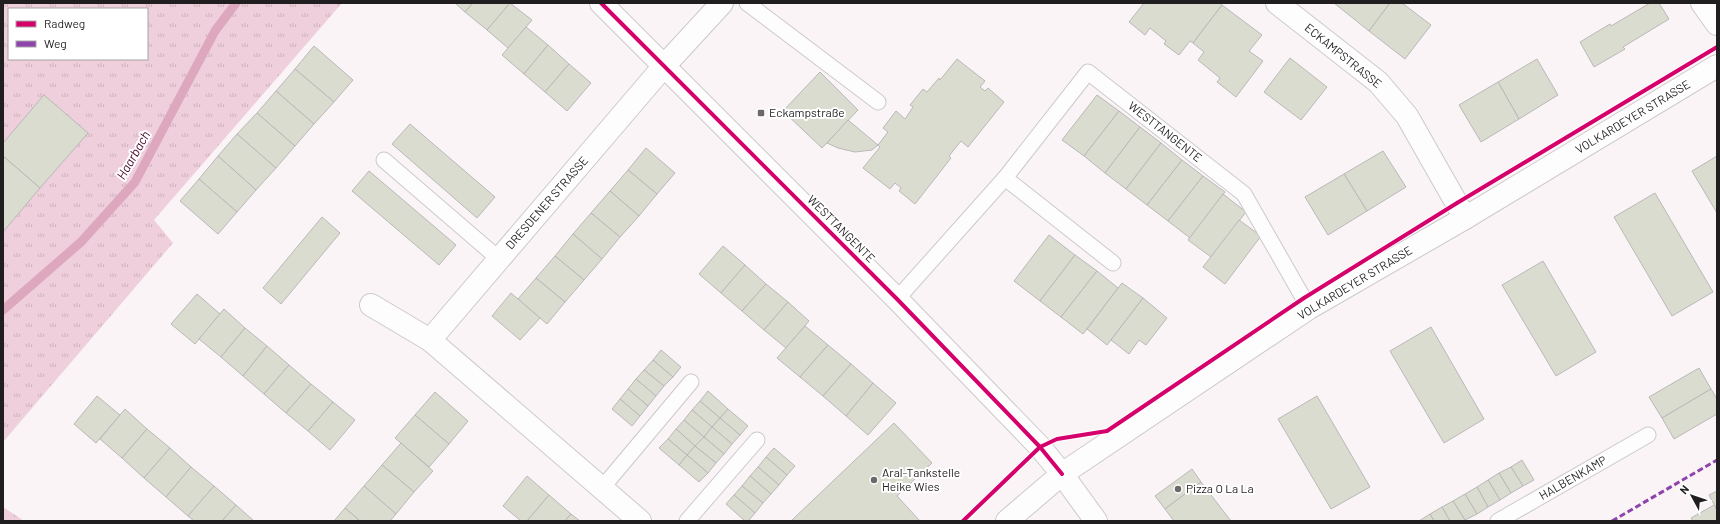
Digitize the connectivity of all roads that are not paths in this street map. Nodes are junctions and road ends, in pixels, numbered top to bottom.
1 (601, 3) edge
2 (722, 3) edge
3 (747, 3) edge
4 (1277, 3) edge
5 (1702, 3) edge
6 (1717, 24) edge
7 (664, 66) junction
8 (1717, 66) edge
9 (878, 102) dead end
10 (384, 160) dead end
11 (1005, 178) junction
12 (1465, 218) junction
13 (499, 259) junction
14 (1113, 263) dead end
15 (897, 299) junction
16 (371, 305) dead end
17 (1309, 308) junction
18 (430, 340) junction
19 (690, 382) dead end
20 (1648, 435) dead end
21 (757, 440) dead end
22 (1062, 474) junction
23 (602, 488) junction
24 (640, 521) edge
25 (687, 521) edge
26 (1007, 521) edge
27 (1096, 521) edge
28 (1498, 521) edge

1 - 7 street, WESTTANGENTE
2 - 7 street
3 - 9 lane
4 - 12 street, ECKAMPSTRASSE
5 - 6 street
7 - 13 street, DRESDENER STRASSE
7 - 15 street, WESTTANGENTE
8 - 12 street, VOLKARDEYER STRASSE
10 - 13 lane
11 - 14 lane
11 - 15 lane, WESTTANGENTE
11 - 17 lane, WESTTANGENTE
12 - 17 street, VOLKARDEYER STRASSE
13 - 18 street, DRESDENER STRASSE
15 - 22 street, WESTTANGENTE
16 - 18 street
17 - 22 street, VOLKARDEYER STRASSE
18 - 23 street
19 - 23 lane
20 - 28 lane, HALBENKAMP
21 - 25 lane
22 - 26 street, VOLKARDEYER STRASSE
22 - 27 street, WESTTANGENTE
23 - 24 street

